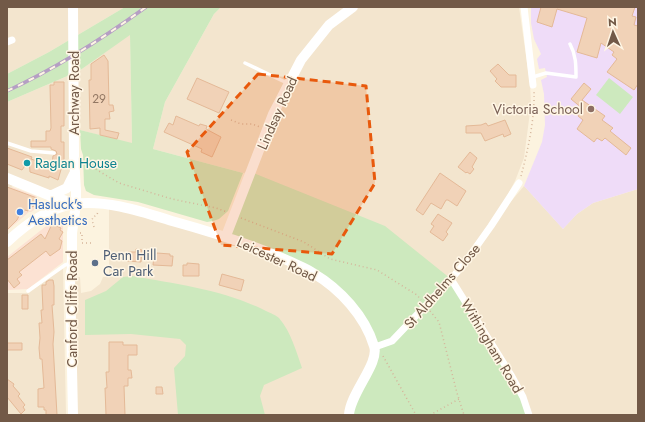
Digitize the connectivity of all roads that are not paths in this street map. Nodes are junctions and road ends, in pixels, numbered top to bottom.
1 (73, 7) edge
2 (353, 7) edge
3 (524, 7) edge
4 (570, 44) dead end
5 (245, 63) dead end
6 (533, 77) junction
7 (290, 84) junction
8 (533, 85) road end
9 (7, 143) edge
10 (54, 153) dead end
11 (74, 173) junction
12 (7, 178) edge
13 (519, 183) road end
14 (50, 196) junction
15 (76, 204) junction
16 (226, 236) junction
17 (7, 242) edge
18 (72, 262) junction
19 (451, 279) junction
20 (28, 291) dead end
21 (375, 347) junction
22 (73, 415) edge
23 (349, 415) edge
24 (529, 415) edge

1 - 11 street, Archway Road
2 - 7 street, Lindsay Road
3 - 6 street
4 - 6 lane
5 - 7 lane
6 - 8 street
7 - 16 street, Lindsay Road
9 - 10 lane
11 - 14 street
11 - 15 street, Archway Road
12 - 14 street
13 - 19 street, St Aldhelms Close
14 - 15 street
15 - 16 street, Leicester Road
15 - 17 street
15 - 18 street, Canford Cliffs Road
16 - 21 street, Leicester Road
18 - 20 lane
18 - 22 street, Canford Cliffs Road
19 - 21 street, St Aldhelms Close
19 - 24 street, Withingham Road
21 - 23 street

